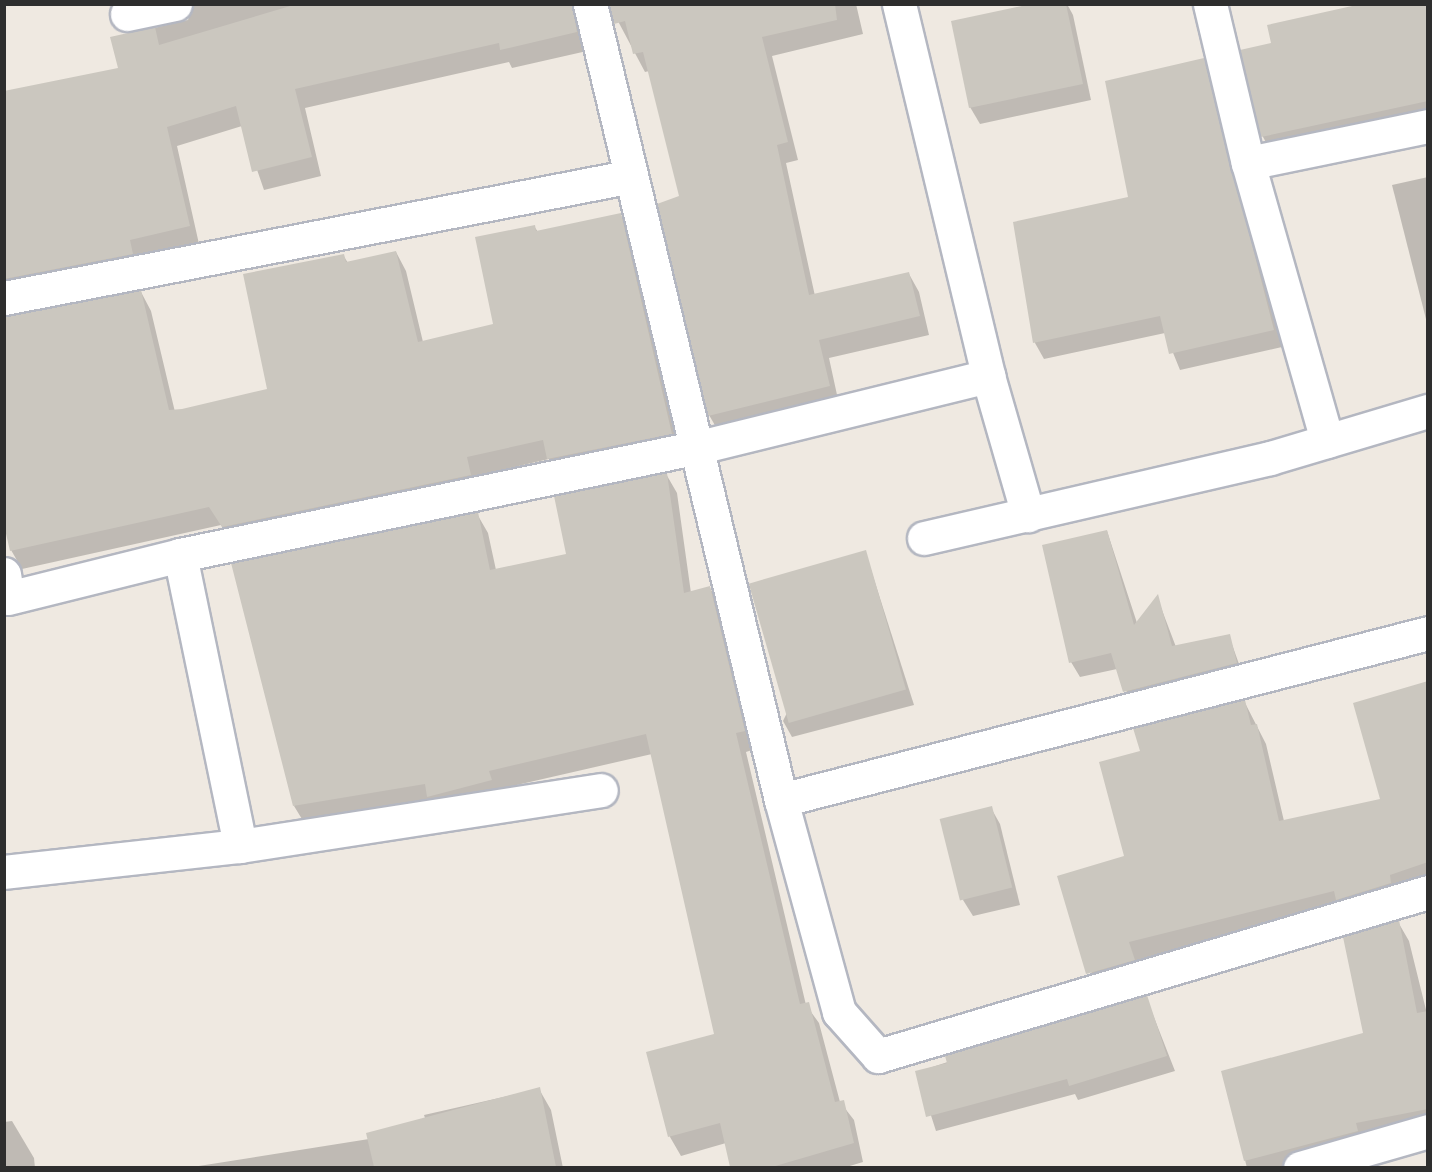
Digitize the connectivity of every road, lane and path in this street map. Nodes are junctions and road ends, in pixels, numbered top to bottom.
1 (175, 4) edge
2 (590, 4) edge
3 (899, 4) edge
4 (1210, 4) edge
5 (127, 14) dead end
6 (1428, 126) edge
7 (1248, 163) junction
8 (627, 177) junction
9 (4, 298) edge
10 (988, 376) junction
11 (1428, 411) edge
12 (1327, 441) junction
13 (699, 447) junction
14 (1028, 514) junction
15 (924, 538) dead end
16 (180, 555) junction
17 (4, 574) edge
18 (1428, 633) edge
19 (601, 790) dead end
20 (781, 800) junction
21 (240, 846) junction
22 (4, 872) edge
23 (1428, 892) edge
24 (1428, 1131) edge
25 (1300, 1167) edge

1 - 5 street
2 - 8 street
3 - 10 street
4 - 7 street
6 - 7 street
7 - 12 street
8 - 9 street
8 - 13 street
10 - 13 street
10 - 14 street
11 - 12 street
12 - 14 street
13 - 16 street
13 - 20 street
14 - 15 street
16 - 17 street
16 - 21 street
18 - 20 street
19 - 21 street
20 - 23 street
21 - 22 street
24 - 25 street

